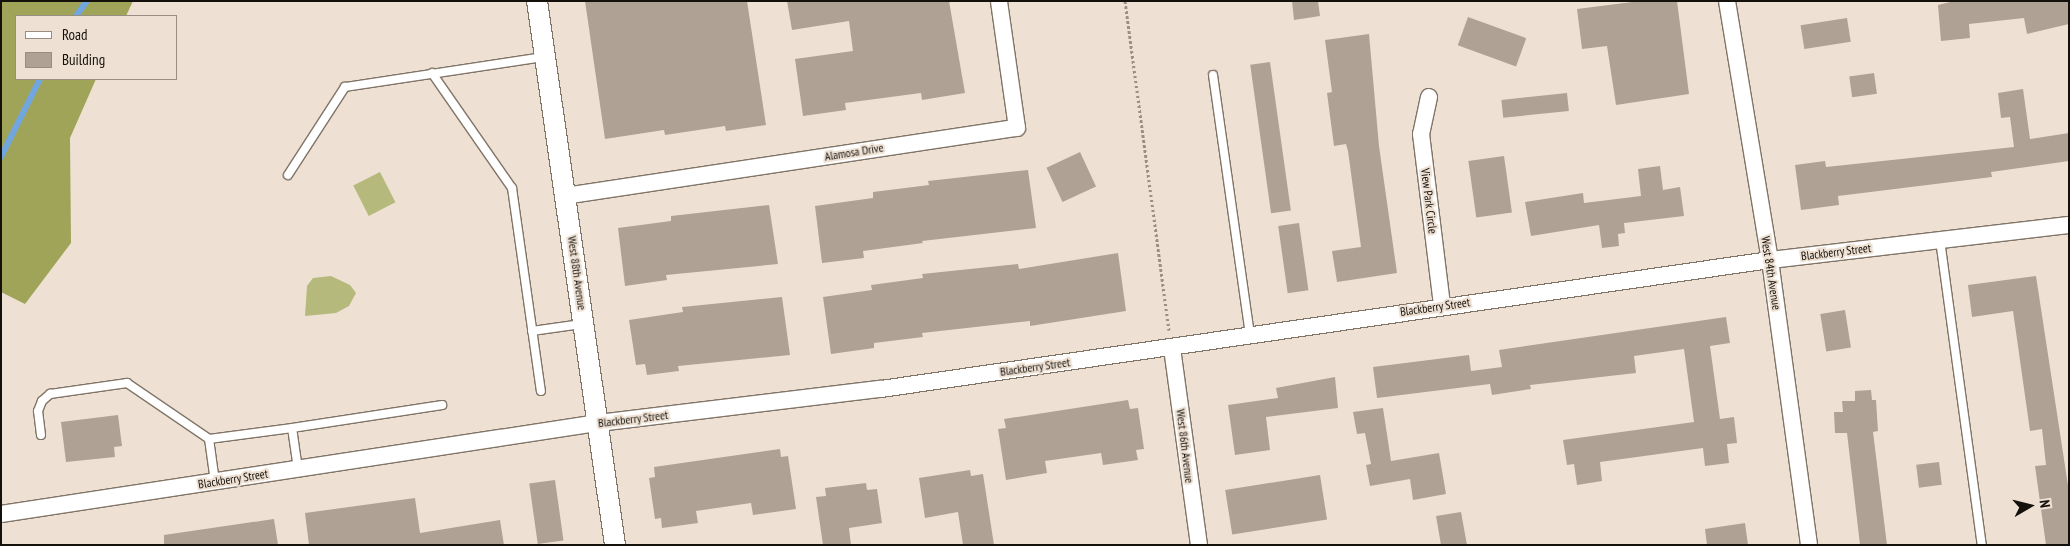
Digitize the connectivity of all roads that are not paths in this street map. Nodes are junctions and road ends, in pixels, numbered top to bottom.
1 (537, 1) edge
2 (999, 1) edge
3 (1728, 1) edge
4 (545, 56) junction
5 (432, 73) junction
6 (1213, 75) dead end
7 (1429, 97) dead end
8 (288, 175) dead end
9 (566, 196) junction
10 (2069, 224) edge
11 (1940, 240) junction
12 (1770, 260) junction
13 (1442, 306) junction
14 (584, 324) junction
15 (532, 331) junction
16 (1250, 334) junction
17 (1172, 348) junction
18 (541, 391) dead end
19 (442, 405) dead end
20 (598, 423) junction
21 (292, 428) junction
22 (41, 435) dead end
23 (209, 440) junction
24 (298, 469) junction
25 (215, 482) junction
26 (1, 514) edge
27 (615, 545) edge
28 (1199, 545) edge
29 (1809, 545) edge
30 (1982, 545) edge

1 - 4 street, West 88th Avenue
2 - 9 street, Alamosa Drive
3 - 12 street, West 84th Avenue
4 - 5 lane
4 - 9 street, West 88th Avenue
5 - 8 lane
5 - 15 lane
6 - 16 lane
7 - 13 street, View Park Circle
9 - 14 street, West 88th Avenue
10 - 11 street, Blackberry Street
11 - 12 street, Blackberry Street
11 - 30 lane
12 - 13 street, Blackberry Street
12 - 29 street, West 84th Avenue
13 - 16 street, Blackberry Street
14 - 15 lane
14 - 20 street, West 88th Avenue
15 - 18 lane
16 - 17 street, Blackberry Street
17 - 20 street, Blackberry Street
17 - 28 street, West 86th Avenue
19 - 21 lane
20 - 24 street, Blackberry Street
20 - 27 street, West 88th Avenue
21 - 23 lane
21 - 24 lane
22 - 23 lane
23 - 25 lane
24 - 25 street, Blackberry Street
25 - 26 street, Blackberry Street

